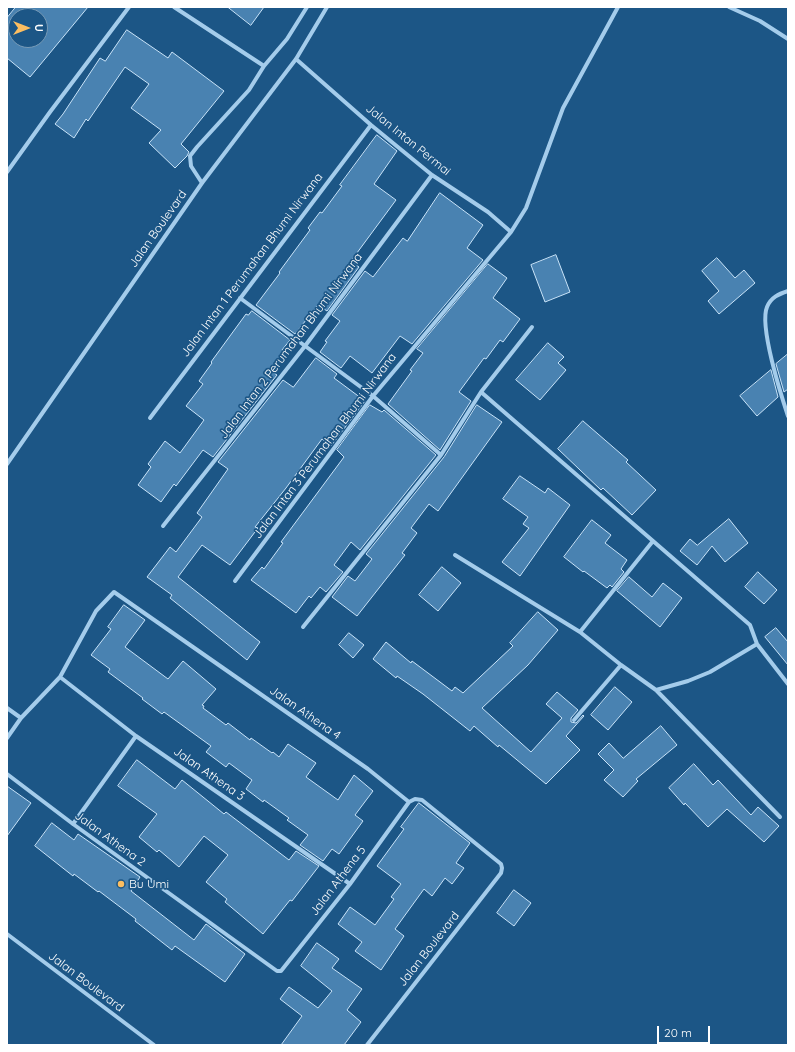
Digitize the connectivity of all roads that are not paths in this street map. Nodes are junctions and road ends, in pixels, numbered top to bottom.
1 (129, 7) edge
2 (174, 7) edge
3 (307, 7) edge
4 (327, 7) edge
5 (618, 7) edge
6 (729, 7) edge
7 (788, 39) edge
8 (296, 59) junction
9 (264, 66) junction
10 (371, 125) junction
11 (7, 172) edge
12 (432, 175) junction
13 (202, 183) junction
14 (511, 232) junction
15 (788, 291) edge
16 (240, 298) junction
17 (532, 327) dead end
18 (305, 346) junction
19 (481, 392) junction
20 (373, 396) junction
21 (788, 416) edge
22 (150, 418) dead end
23 (441, 455) junction
24 (7, 464) edge
25 (163, 526) dead end
26 (653, 541) junction
27 (455, 555) dead end
28 (234, 581) dead end
29 (303, 627) dead end
30 (580, 632) junction
31 (757, 644) junction
32 (621, 665) junction
33 (60, 677) junction
34 (788, 684) edge
35 (656, 690) junction
36 (7, 708) edge
37 (21, 718) junction
38 (574, 720) dead end
39 (136, 736) junction
40 (7, 738) edge
41 (7, 774) edge
42 (409, 802) junction
43 (780, 817) dead end
44 (73, 824) junction
45 (350, 884) junction
46 (7, 934) edge
47 (281, 971) joint
48 (154, 1045) edge
49 (367, 1045) edge

1 - 11 street
2 - 9 street
3 - 9 street
4 - 8 street, Jalan Boulevard
5 - 14 street, Jalan Intan 3 Perumahan Bhumi Nirwana
6 - 7 street
8 - 10 street, Jalan Intan Permai
8 - 13 street, Jalan Boulevard
9 - 13 street
10 - 12 street, Jalan Intan Permai
10 - 16 street, Jalan Intan 1 Perumahan Bhumi Nirwana
12 - 14 street, Jalan Intan Permai
12 - 18 street, Jalan Intan 2 Perumahan Bhumi Nirwana
13 - 24 street, Jalan Boulevard
14 - 20 street, Jalan Intan 3 Perumahan Bhumi Nirwana
15 - 21 street
16 - 18 street
16 - 22 street, Jalan Intan 1 Perumahan Bhumi Nirwana
17 - 19 street
18 - 20 street
18 - 25 street, Jalan Intan 2 Perumahan Bhumi Nirwana
19 - 23 street
19 - 26 street
20 - 23 street
20 - 28 street, Jalan Intan 3 Perumahan Bhumi Nirwana
23 - 29 street
26 - 30 street
26 - 31 street
27 - 30 street
30 - 32 street
31 - 34 street
31 - 35 street
32 - 35 street
32 - 38 street
33 - 37 street
33 - 39 street, Jalan Athena 3
33 - 42 street, Jalan Athena 4
35 - 43 street
36 - 37 street
37 - 40 street
39 - 44 street
39 - 45 street, Jalan Athena 3
41 - 44 street, Jalan Athena 2
42 - 45 street, Jalan Athena 5
42 - 49 street, Jalan Boulevard
44 - 47 street, Jalan Athena 2
45 - 47 street, Jalan Athena 5
46 - 48 street, Jalan Boulevard

